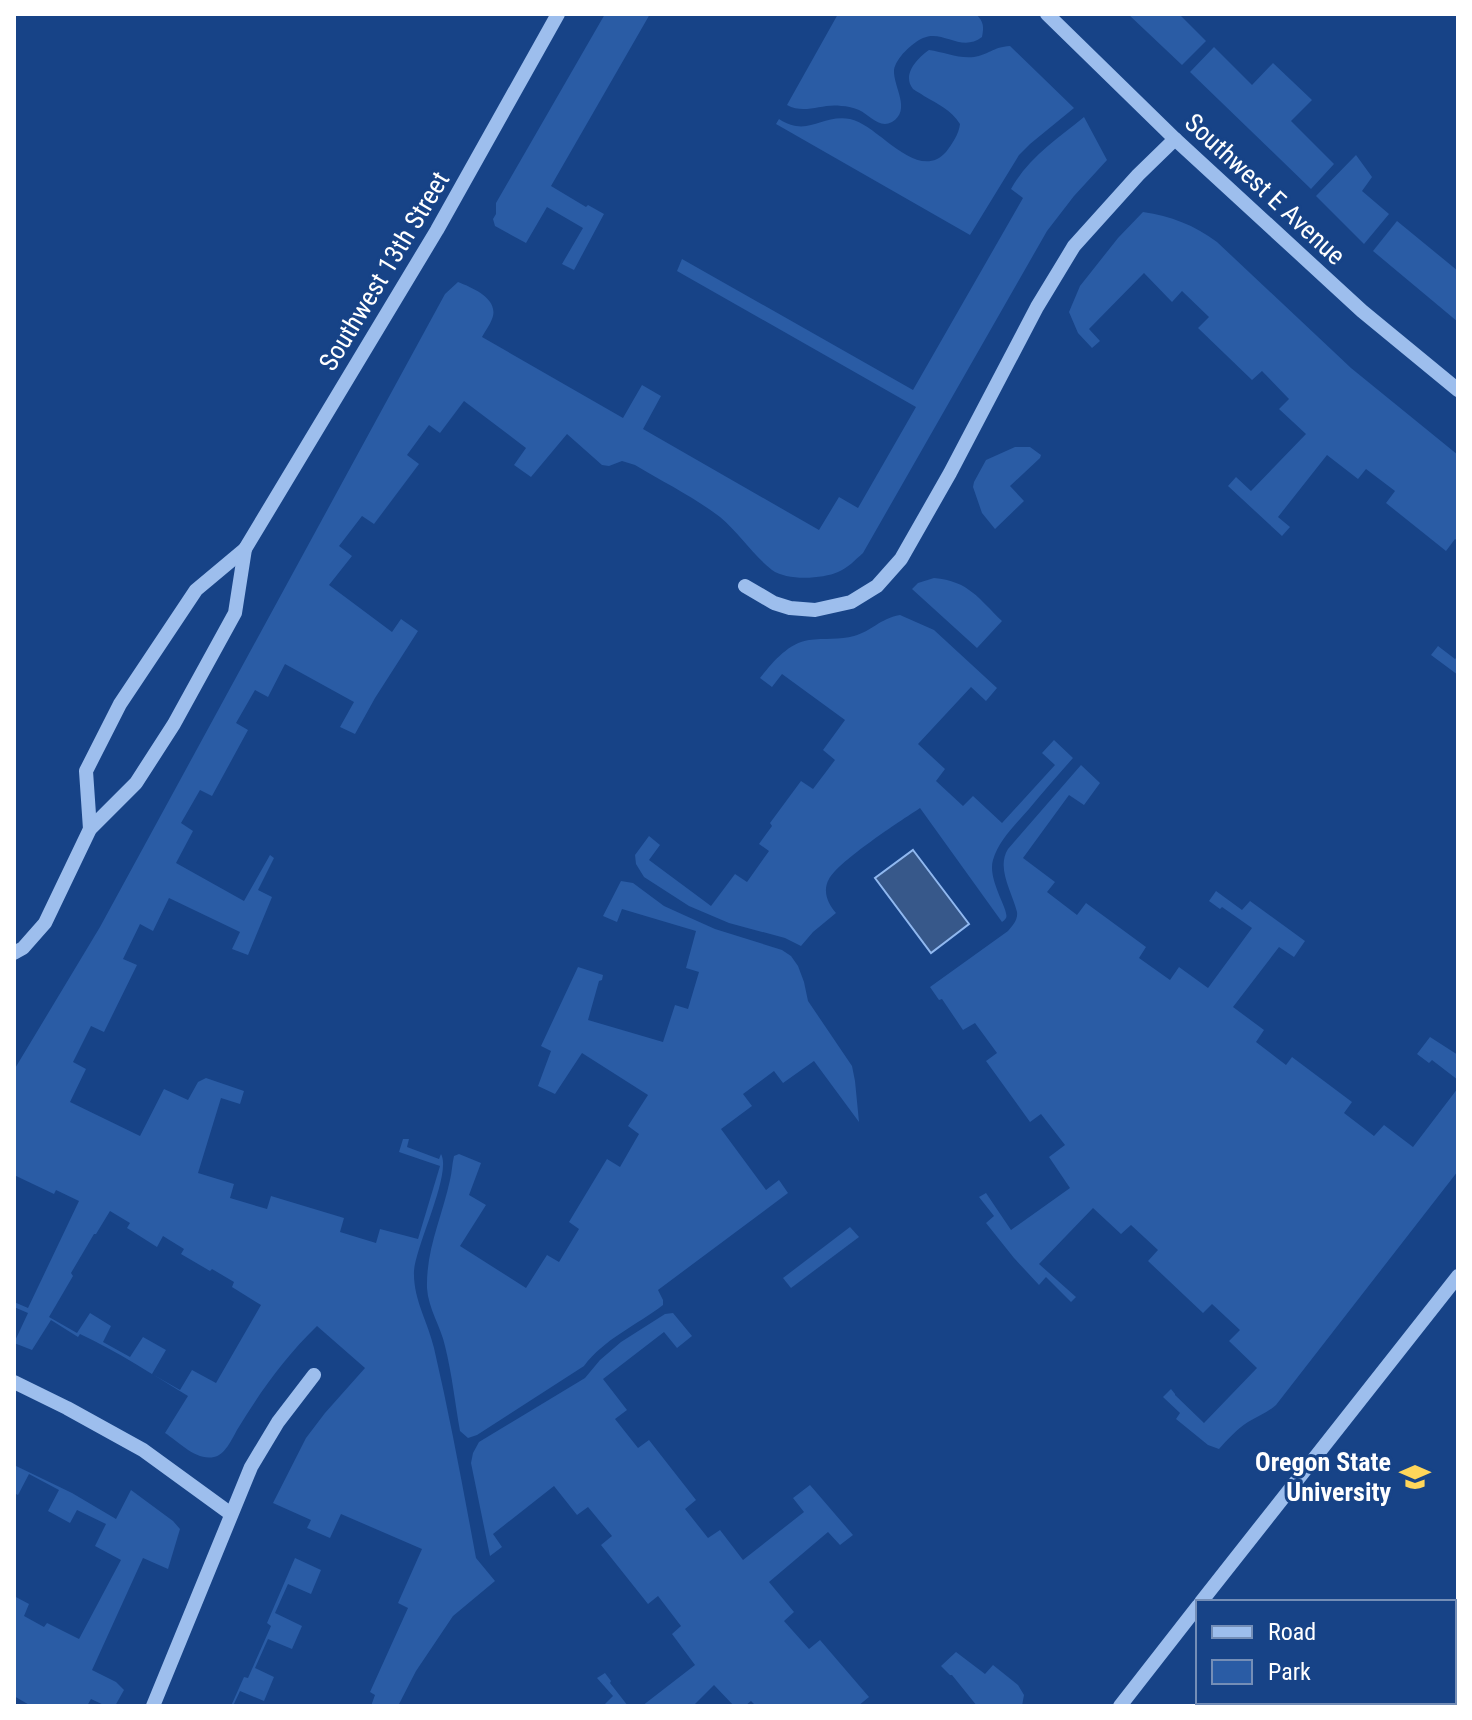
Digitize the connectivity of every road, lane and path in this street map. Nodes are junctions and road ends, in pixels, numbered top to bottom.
1 (558, 14) edge
2 (1047, 14) edge
3 (1175, 139) junction
4 (1458, 390) edge
5 (245, 549) junction
6 (745, 586) dead end
7 (90, 829) junction
8 (14, 953) edge
9 (1458, 1276) edge
10 (314, 1375) dead end
11 (14, 1382) edge
12 (231, 1514) junction
13 (1203, 1600) edge
14 (1196, 1609) edge
15 (153, 1706) edge
16 (1120, 1706) edge

1 - 5 street, Southwest 13th Street
2 - 3 street, Southwest E Avenue
3 - 4 street, Southwest E Avenue
3 - 6 street
5 - 7 street, Southwest 13th Street
5 - 7 street, Southwest 13th Street
7 - 8 street, Southwest 13th Street
9 - 13 street
10 - 12 street
11 - 12 street
12 - 15 street
14 - 16 street

